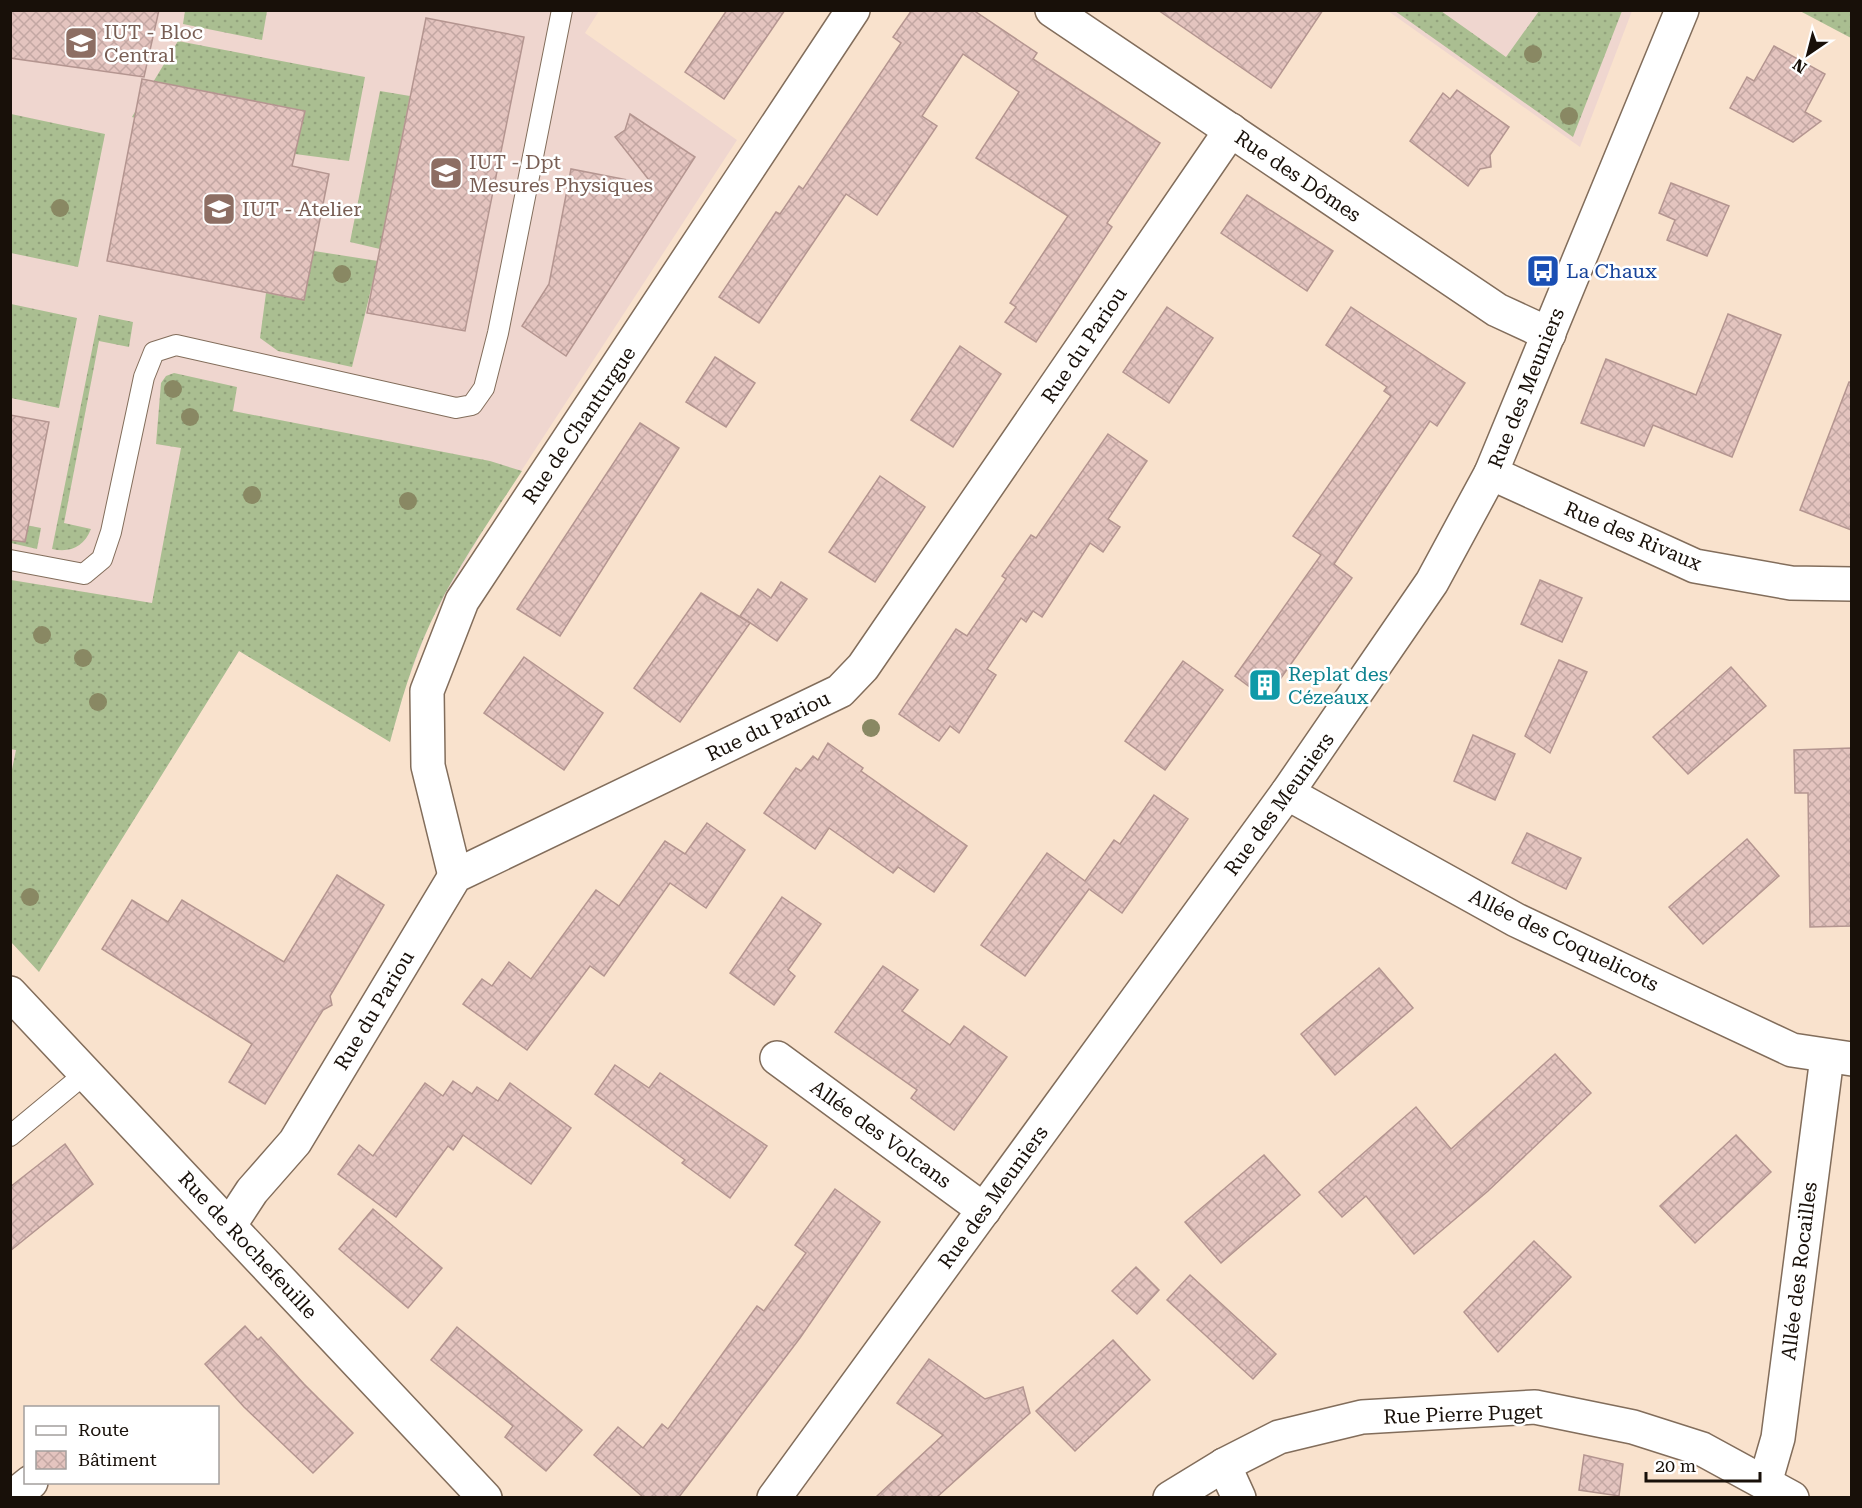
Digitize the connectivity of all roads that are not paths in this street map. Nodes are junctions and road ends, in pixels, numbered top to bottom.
1 (562, 10) edge
2 (854, 10) edge
3 (1052, 10) edge
4 (1682, 10) edge
5 (1231, 130) junction
6 (1549, 334) junction
7 (1491, 473) junction
8 (10, 561) edge
9 (1851, 584) edge
10 (1287, 793) junction
11 (455, 876) junction
12 (10, 993) edge
13 (777, 1058) dead end
14 (1839, 1058) edge
15 (86, 1073) junction
16 (10, 1136) edge
17 (984, 1210) junction
18 (229, 1226) junction
19 (1224, 1465) junction
20 (28, 1484) edge
21 (1779, 1490) edge
22 (11, 1497) edge
23 (485, 1497) edge
24 (774, 1497) edge
25 (1170, 1497) edge
26 (1239, 1497) edge

1 - 8 lane
2 - 11 street, Rue de Chanturgue
3 - 5 street, Rue des Dômes
4 - 6 street, Rue des Meuniers
5 - 6 street, Rue des Dômes
5 - 11 street, Rue du Pariou
6 - 7 street, Rue des Meuniers
7 - 9 street, Rue des Rivaux
7 - 10 street, Rue des Meuniers
10 - 14 street, Allée des Coquelicots
10 - 17 street, Rue des Meuniers
11 - 18 street, Rue du Pariou
12 - 15 street, Rue de Rochefeuille
13 - 17 street, Allée des Volcans
14 - 21 street, Allée des Rocailles
15 - 16 lane
15 - 18 street, Rue de Rochefeuille
17 - 24 street, Rue des Meuniers
18 - 23 street, Rue de Rochefeuille
19 - 21 street, Rue Pierre Puget
19 - 25 street, Rue Pierre Puget
19 - 26 street
20 - 22 street

